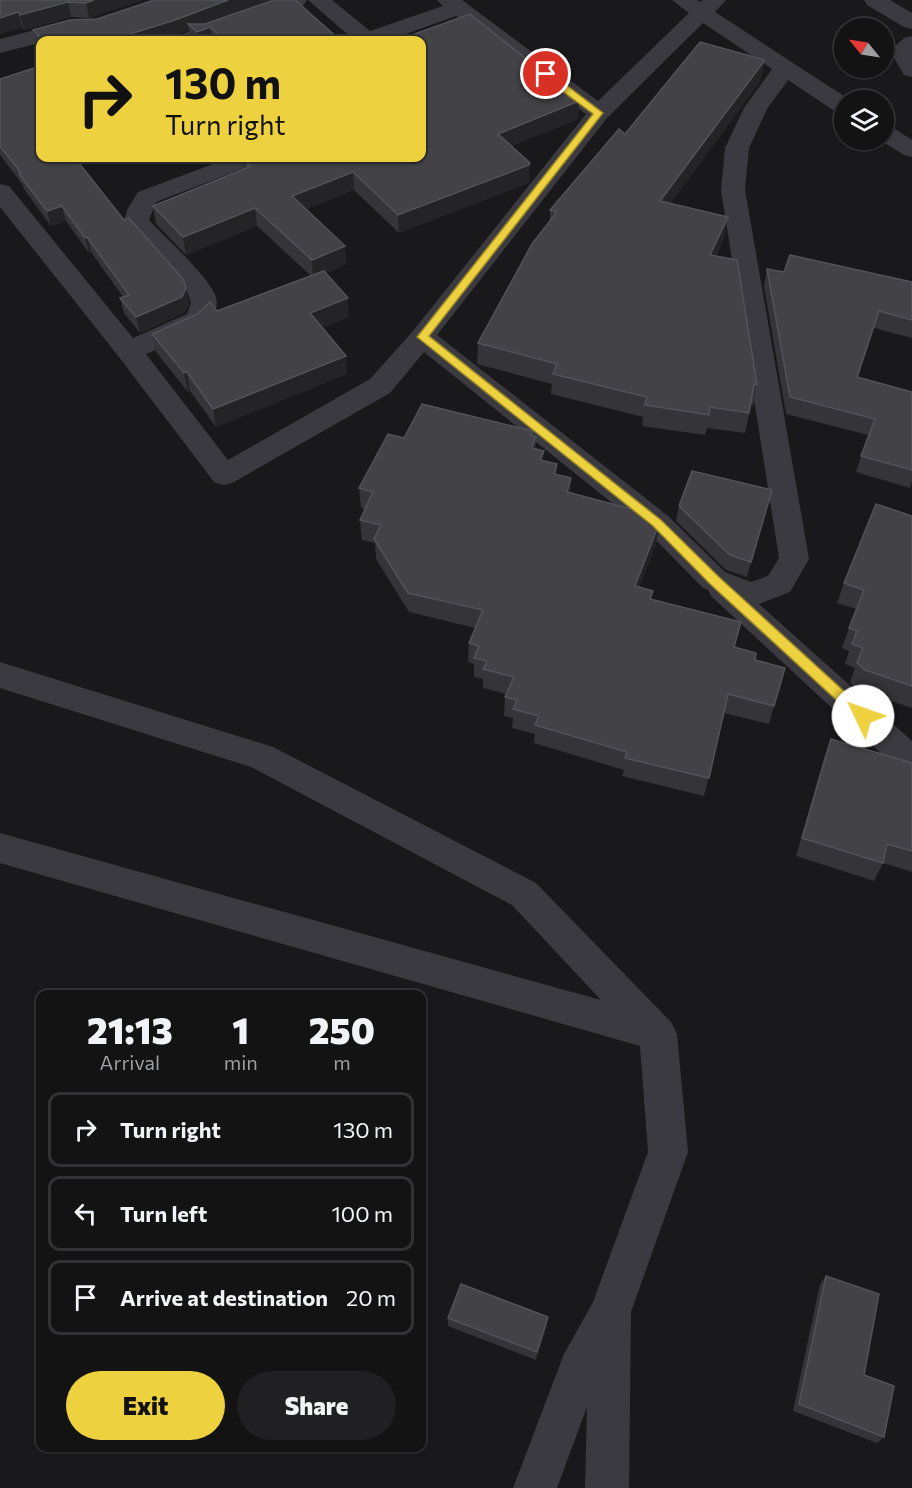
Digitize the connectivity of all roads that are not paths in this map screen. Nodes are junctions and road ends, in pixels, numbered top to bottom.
1 (296, 0) edge
2 (319, 0) edge
3 (875, 0) edge
4 (453, 4) edge
5 (700, 5) edge
6 (912, 22) edge
7 (96, 28) edge
8 (199, 36) edge
9 (363, 36) edge
10 (381, 36) edge
11 (912, 43) edge
12 (0, 46) edge
13 (785, 68) junction
14 (912, 70) edge
15 (834, 100) edge
16 (598, 113) junction
17 (912, 121) edge
18 (894, 130) edge
19 (894, 139) edge
20 (912, 150) edge
21 (216, 163) edge
22 (0, 191) edge
23 (422, 337) junction
24 (129, 351) junction
25 (714, 580) junction
26 (0, 675) edge
27 (912, 761) edge
28 (0, 848) edge
29 (658, 1034) junction
30 (610, 1312) junction
31 (535, 1488) edge
32 (607, 1488) edge

1 - 8 street
2 - 9 street
3 - 6 street
4 - 10 street
4 - 16 street
5 - 13 street
5 - 16 street
7 - 12 street
11 - 14 street
13 - 15 street
13 - 25 street
16 - 23 street
17 - 18 street
19 - 20 street
21 - 24 street
22 - 24 street
23 - 24 street
23 - 25 street
25 - 27 street
26 - 29 street
28 - 29 street
29 - 30 street
30 - 31 street
30 - 32 street

